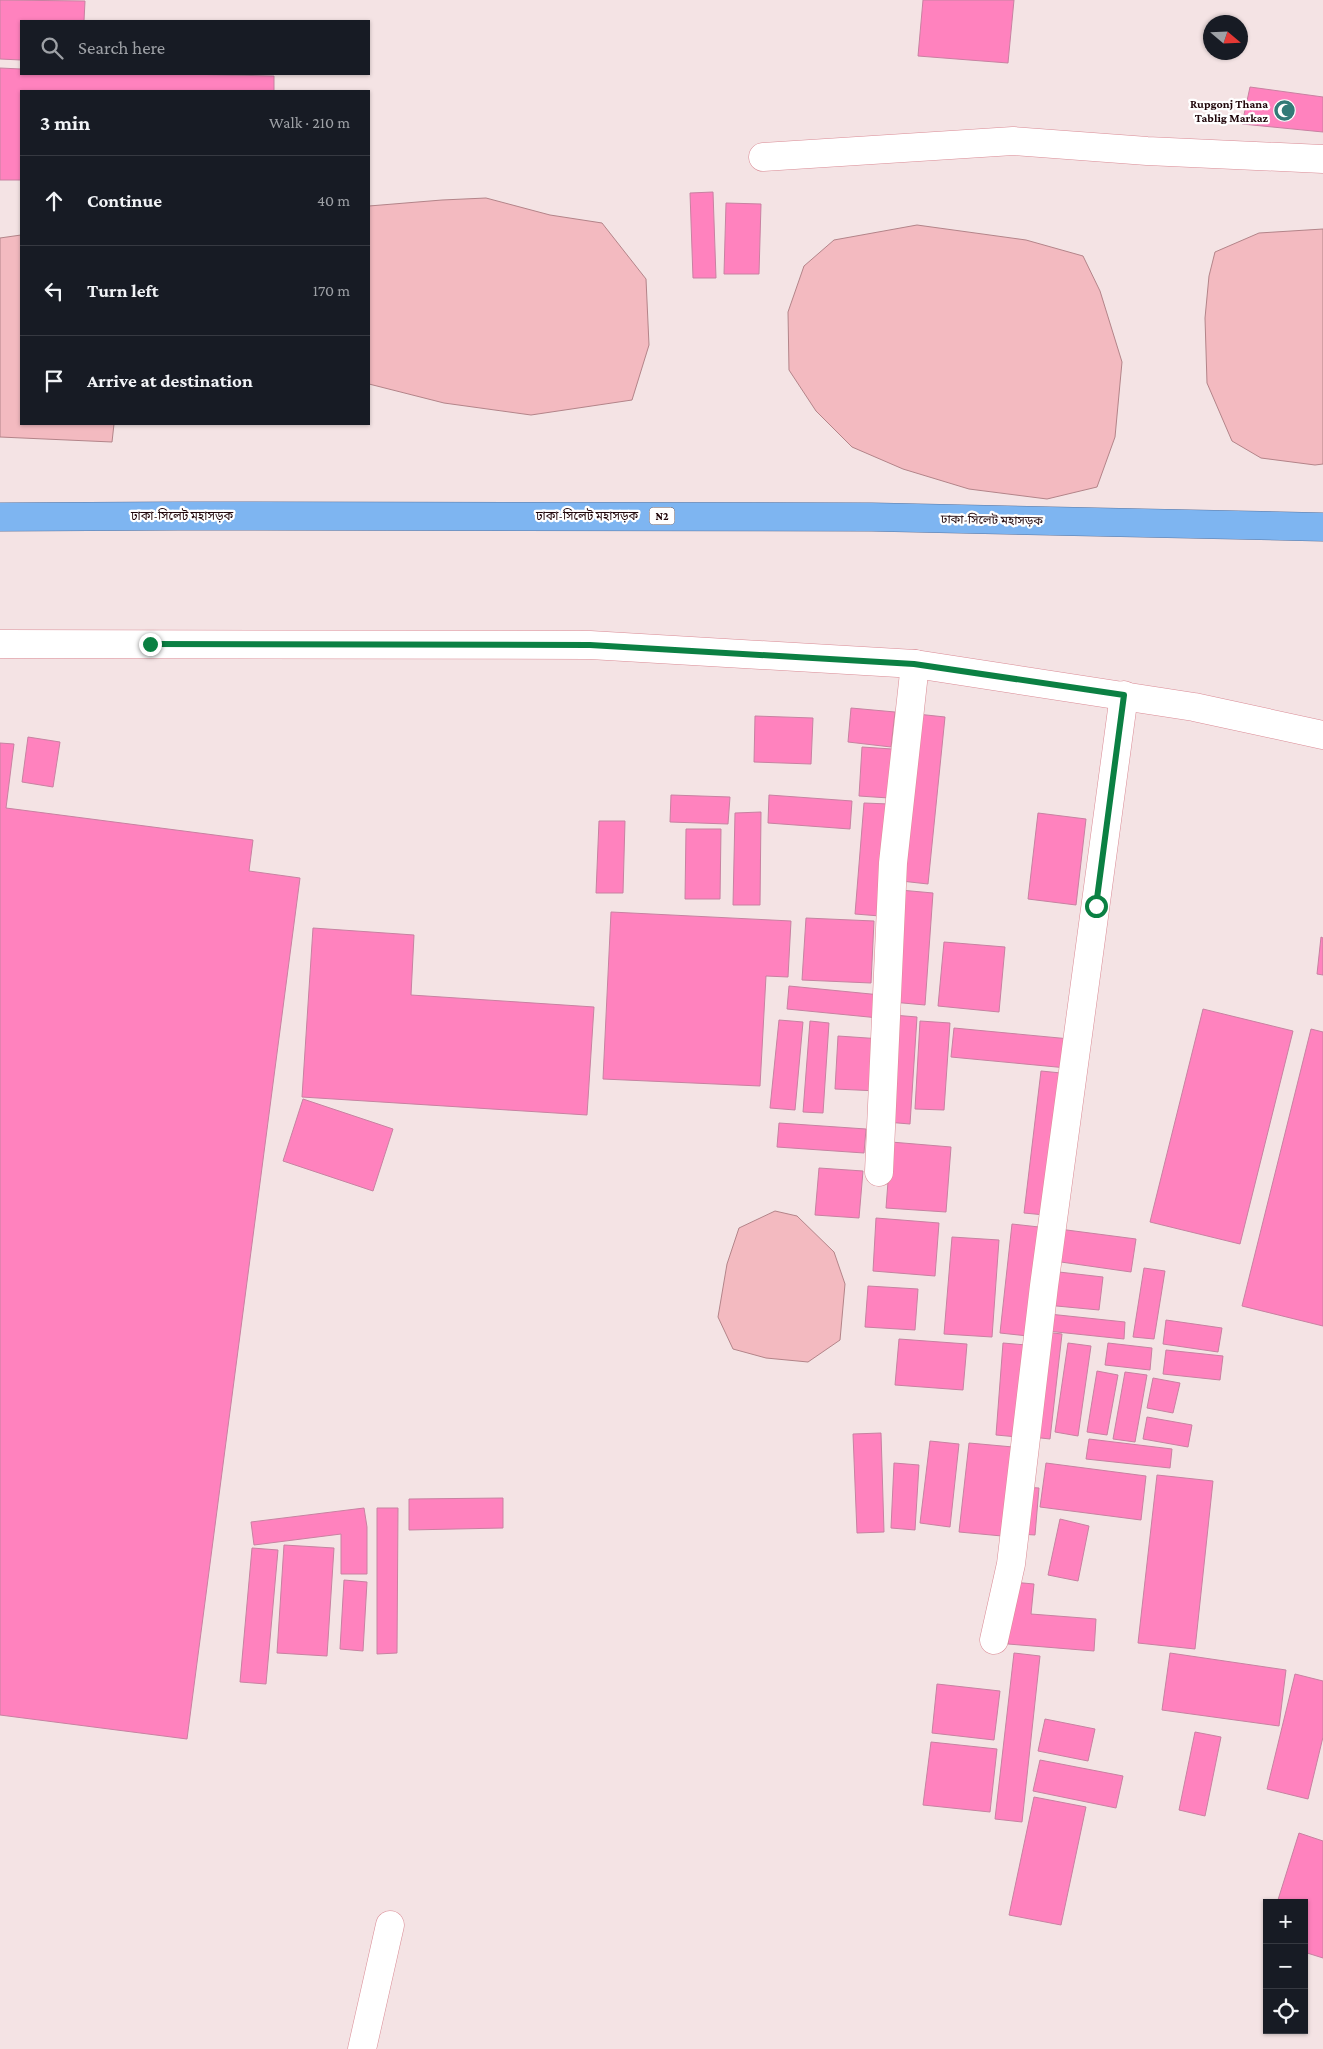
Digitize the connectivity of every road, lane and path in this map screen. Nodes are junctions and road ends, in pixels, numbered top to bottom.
1 (763, 157) dead end
2 (1323, 159) edge
3 (0, 517) edge
4 (1323, 527) edge
5 (0, 644) edge
6 (914, 664) junction
7 (1124, 695) junction
8 (1323, 734) edge
9 (879, 1172) dead end
10 (994, 1640) dead end
11 (390, 1925) dead end
12 (362, 2049) edge

1 - 2 street
3 - 4 highway, ঢাকা-সিলেট মহাসড়ক / N2
5 - 6 street
6 - 7 street
6 - 9 street
7 - 8 street
7 - 10 street
11 - 12 street

